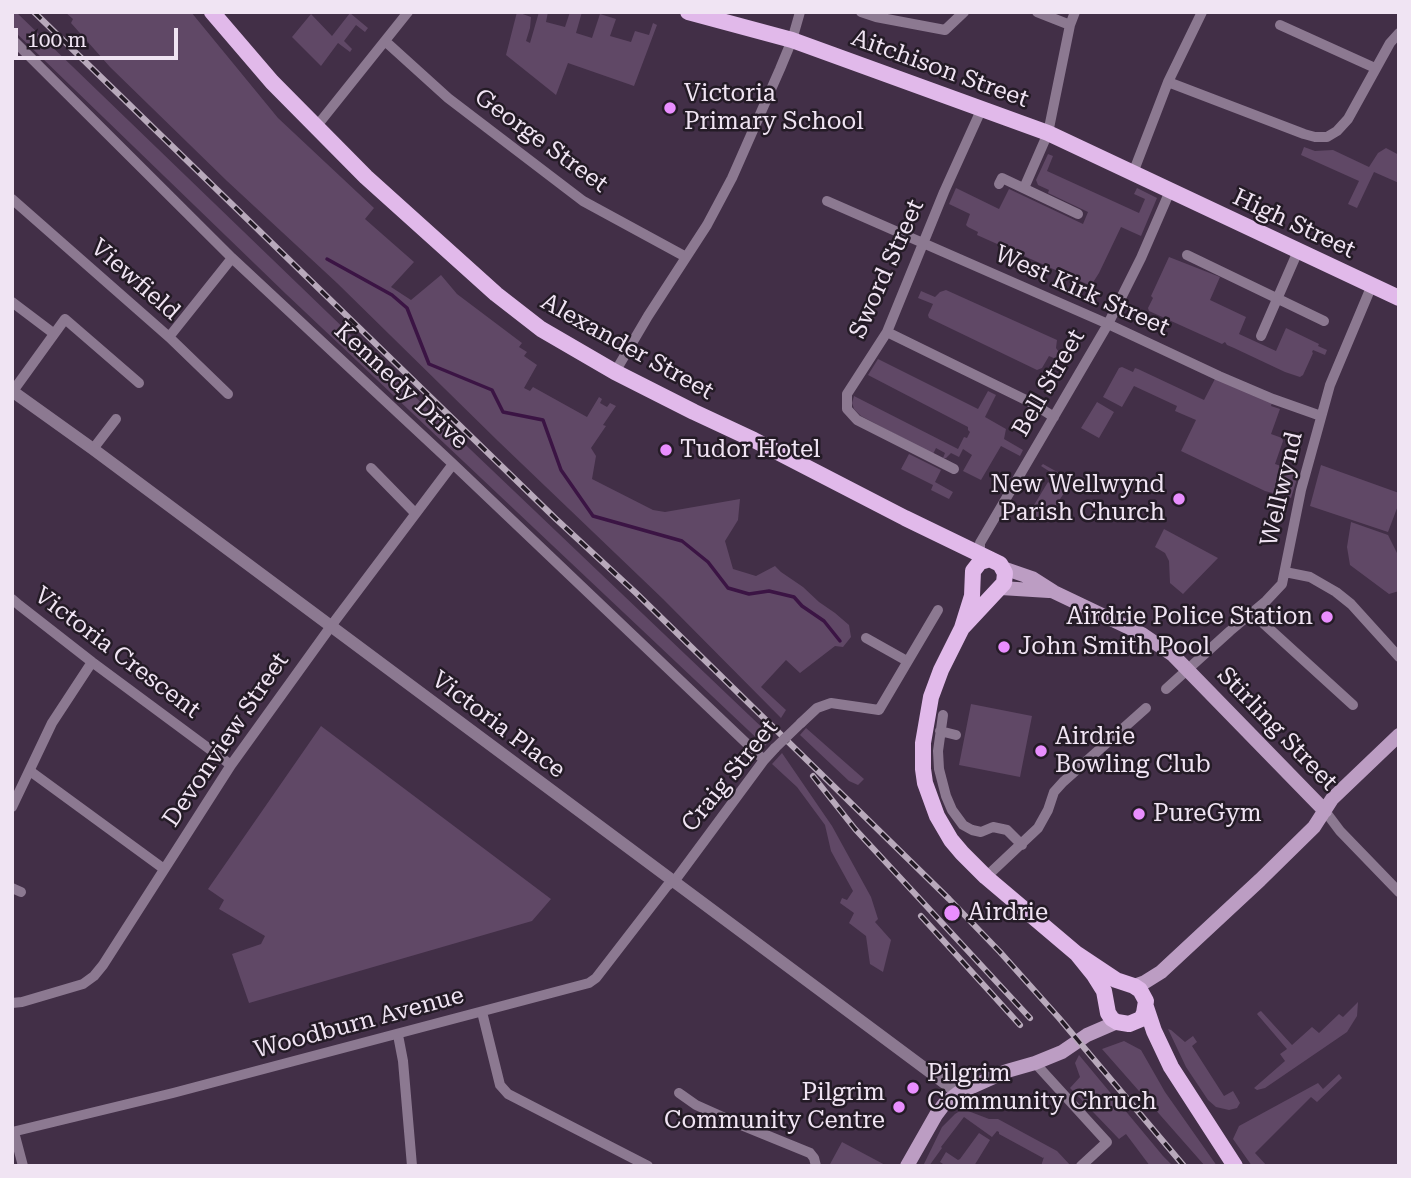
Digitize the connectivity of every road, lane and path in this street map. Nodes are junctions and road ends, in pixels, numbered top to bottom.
1 (212, 12) edge
2 (408, 12) edge
3 (688, 12) edge
4 (800, 12) edge
5 (861, 12) edge
6 (964, 12) edge
7 (1037, 12) edge
8 (1075, 12) edge
9 (1202, 12) edge
10 (1070, 25) junction
11 (1280, 25) dead end
12 (1399, 33) edge
13 (12, 39) edge
14 (792, 40) junction
15 (384, 41) junction
16 (1375, 68) junction
17 (1168, 82) junction
18 (982, 108) junction
19 (316, 127) junction
20 (1048, 133) junction
21 (1133, 173) junction
22 (999, 184) dead end
23 (1024, 188) junction
24 (1170, 191) junction
25 (12, 199) edge
26 (827, 201) dead end
27 (1078, 214) dead end
28 (923, 243) junction
29 (1298, 251) junction
30 (1187, 255) dead end
31 (687, 257) junction
32 (232, 258) junction
33 (1372, 285) junction
34 (1278, 298) junction
35 (1399, 298) edge
36 (12, 302) edge
37 (1324, 321) dead end
38 (1108, 324) junction
39 (887, 332) junction
40 (53, 333) junction
41 (1261, 336) dead end
42 (169, 337) junction
43 (615, 372) junction
44 (139, 383) dead end
45 (12, 391) edge
46 (228, 394) dead end
47 (1054, 416) junction
48 (1321, 416) junction
49 (116, 419) dead end
50 (93, 449) junction
51 (453, 464) junction
52 (370, 468) dead end
53 (954, 469) dead end
54 (415, 513) junction
55 (947, 539) junction
56 (992, 561) junction
57 (1285, 572) junction
58 (973, 579) junction
59 (998, 589) junction
60 (1054, 592) junction
61 (12, 599) edge
62 (938, 610) dead end
63 (1252, 613) junction
64 (331, 626) junction
65 (962, 628) junction
66 (866, 638) dead end
67 (1399, 657) edge
68 (907, 661) junction
69 (92, 662) junction
70 (1188, 668) junction
71 (1166, 689) dead end
72 (1353, 705) dead end
73 (1146, 708) dead end
74 (943, 715) dead end
75 (940, 731) junction
76 (956, 735) dead end
77 (1399, 735) edge
78 (764, 760) junction
79 (231, 765) junction
80 (30, 771) junction
81 (12, 807) edge
82 (1325, 811) junction
83 (1022, 845) junction
84 (164, 869) junction
85 (986, 877) junction
86 (672, 882) junction
87 (1399, 892) edge
88 (1077, 954) junction
89 (1161, 972) junction
90 (1131, 985) junction
91 (12, 1003) edge
92 (1107, 1003) junction
93 (1146, 1004) junction
94 (482, 1012) junction
95 (1123, 1023) junction
96 (398, 1035) junction
97 (1087, 1035) junction
98 (1166, 1058) junction
99 (1035, 1063) junction
100 (679, 1093) dead end
101 (958, 1093) junction
102 (13, 1132) edge
103 (23, 1166) edge
104 (412, 1166) edge
105 (648, 1166) edge
106 (816, 1166) edge
107 (907, 1166) edge
108 (1081, 1166) edge
109 (1235, 1166) edge

1 - 19 main road, Alexander Street
2 - 15 street
3 - 14 main road, Aitchison Street
4 - 14 street
5 - 6 street
7 - 10 street
8 - 10 street
9 - 17 street
10 - 20 street
11 - 16 street
12 - 16 street
13 - 32 street, Kennedy Drive
14 - 18 main road, Aitchison Street
14 - 31 street
15 - 19 street
15 - 31 street, George Street
16 - 17 street
17 - 21 street
18 - 20 main road, Aitchison Street
18 - 28 street, Sword Street
19 - 43 main road, Alexander Street
20 - 21 main road, Aitchison Street
20 - 23 street
21 - 24 main road, Aitchison Street
22 - 23 street
23 - 27 street
24 - 29 main road, High Street
24 - 38 street, Bell Street
25 - 42 street, Viewfield
26 - 28 street, West Kirk Street
28 - 38 street, West Kirk Street
28 - 39 street, Sword Street
29 - 33 main road, High Street
29 - 34 street
30 - 34 street
31 - 43 street
32 - 42 street
32 - 51 street, Kennedy Drive
33 - 35 main road, High Street
33 - 48 street, Wellwynd
34 - 37 street
34 - 41 street
36 - 40 street
38 - 47 street, Bell Street
38 - 48 street, West Kirk Street
39 - 47 street
39 - 53 street, Sword Street
40 - 44 street
40 - 45 street
42 - 46 street, Viewfield
43 - 55 main road, Alexander Street
45 - 50 street, Victoria Place
47 - 56 street, Bell Street
48 - 57 street, Wellwynd
49 - 50 street
50 - 64 street, Victoria Place
51 - 54 street, Devonview Street
51 - 78 street, Kennedy Drive
52 - 54 street
54 - 64 street, Devonview Street
55 - 56 main road, Alexander Street
55 - 58 main road, Alexander Street
56 - 58 main road
56 - 59 main road
56 - 60 main road, Stirling Street
57 - 63 street, Wellwynd
57 - 67 street
58 - 59 main road
58 - 65 main road
59 - 60 main road, Stirling Street
59 - 65 main road
60 - 70 main road, Stirling Street
61 - 69 street, Victoria Crescent
62 - 68 street, Craig Street
63 - 70 street, Wellwynd
63 - 72 street
64 - 79 street, Devonview Street
64 - 86 street, Victoria Place
65 - 85 main road
66 - 68 street
68 - 78 street, Craig Street, bridge
69 - 79 street, Victoria Crescent
69 - 80 street
70 - 71 street, Wellwynd
70 - 82 main road, Stirling Street
73 - 83 street
74 - 75 street
75 - 76 street
75 - 83 street
77 - 82 main road
78 - 86 street, Craig Street
79 - 84 street, Devonview Street
80 - 81 street
80 - 84 street
82 - 87 street
82 - 89 main road
83 - 85 street
84 - 91 street, Devonview Street
85 - 88 main road
86 - 94 street, Woodburn Avenue
86 - 101 street, Victoria Place
88 - 90 main road
88 - 92 main road
89 - 90 main road
89 - 93 main road
90 - 92 main road
90 - 93 main road
92 - 95 main road
92 - 97 main road
93 - 95 main road
93 - 98 main road
94 - 96 street, Woodburn Avenue
94 - 105 street
95 - 97 main road
95 - 98 main road
96 - 102 street, Woodburn Avenue
96 - 104 street
97 - 99 main road
98 - 109 main road
99 - 101 main road
99 - 108 street
100 - 106 street
101 - 107 main road
102 - 103 street

